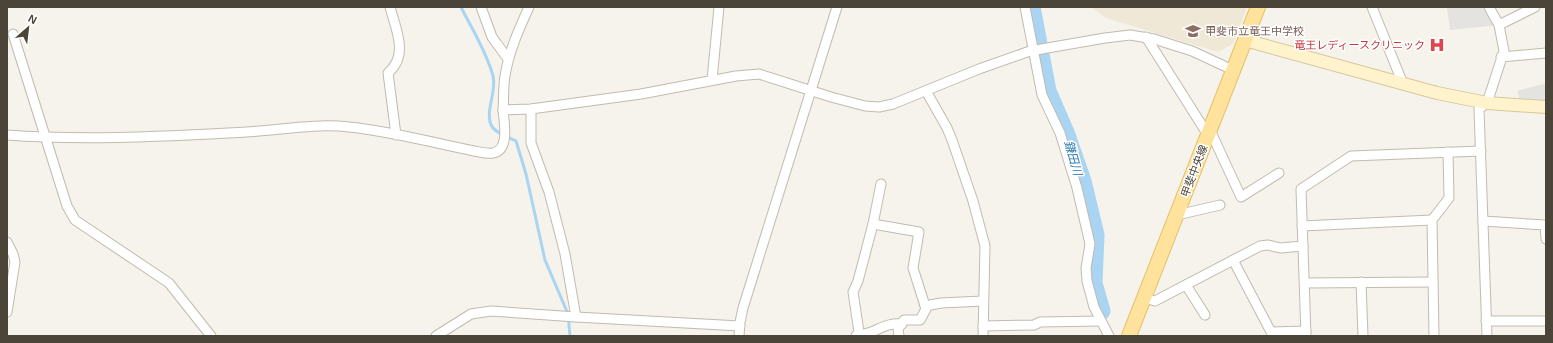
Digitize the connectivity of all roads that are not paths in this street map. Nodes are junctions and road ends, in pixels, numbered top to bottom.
1 (390, 7) edge
2 (481, 7) edge
3 (529, 7) edge
4 (719, 7) edge
5 (837, 7) edge
6 (1025, 7) edge
7 (1258, 7) edge
8 (1372, 7) edge
9 (1489, 7) edge
10 (1535, 7) edge
11 (1499, 24) junction
12 (13, 34) dead end
13 (1146, 37) junction
14 (1245, 40) junction
15 (1034, 50) junction
16 (1546, 53) edge
17 (1501, 57) junction
18 (508, 59) junction
19 (1233, 70) junction
20 (712, 80) junction
21 (1402, 84) junction
22 (811, 91) junction
23 (926, 91) junction
24 (1486, 103) junction
25 (1546, 107) edge
26 (531, 109) junction
27 (503, 110) junction
28 (1209, 133) junction
29 (7, 135) edge
30 (396, 135) junction
31 (46, 137) junction
32 (1481, 151) junction
33 (1448, 152) junction
34 (1279, 173) dead end
35 (881, 184) dead end
36 (1220, 206) dead end
37 (1177, 215) junction
38 (1432, 220) junction
39 (1483, 221) junction
40 (873, 224) junction
41 (1302, 226) junction
42 (1546, 239) edge
43 (7, 242) edge
44 (1303, 246) junction
45 (1233, 260) junction
46 (1361, 282) junction
47 (1433, 282) junction
48 (1304, 283) junction
49 (1186, 285) junction
50 (1144, 298) junction
51 (984, 301) junction
52 (925, 306) junction
53 (7, 312) edge
54 (1205, 315) dead end
55 (576, 317) junction
56 (1101, 321) junction
57 (1486, 321) junction
58 (1546, 321) edge
59 (902, 324) junction
60 (740, 326) junction
61 (983, 326) junction
62 (1306, 334) edge
63 (211, 336) edge
64 (436, 336) edge
65 (739, 336) edge
66 (856, 336) edge
67 (899, 336) edge
68 (983, 336) edge
69 (1110, 336) edge
70 (1129, 336) edge
71 (1363, 336) edge
72 (1434, 336) edge
73 (1486, 336) edge

1 - 30 street
2 - 18 street
3 - 18 street
4 - 20 street
5 - 22 street
6 - 15 street
7 - 14 main road, 甲斐中央線
8 - 21 street
9 - 11 street
10 - 11 street
11 - 17 street
12 - 31 street
13 - 15 street
13 - 19 street
13 - 28 street
14 - 19 main road, 甲斐中央線
14 - 21 street
15 - 23 street
15 - 56 street
16 - 17 street
17 - 24 street
18 - 27 street
19 - 28 main road, 甲斐中央線
20 - 22 street
20 - 26 street
21 - 24 street
22 - 23 street
22 - 60 street
23 - 51 street
24 - 25 street
24 - 32 street
26 - 27 street
26 - 55 street
27 - 30 street
28 - 34 street
28 - 37 main road, 甲斐中央線
29 - 31 street
30 - 31 street
31 - 63 street
32 - 33 street
32 - 39 street
33 - 38 street
33 - 41 street
35 - 40 street
36 - 37 street
37 - 50 main road, 甲斐中央線
38 - 41 street
38 - 47 street
39 - 42 street
39 - 57 street
40 - 52 street
40 - 66 street
41 - 44 street
43 - 53 street
44 - 45 street
44 - 48 street
45 - 49 street
45 - 62 street
46 - 47 street
46 - 48 street
46 - 71 street
47 - 72 street
48 - 62 street
49 - 50 street
49 - 54 street
50 - 70 main road, 甲斐中央線
51 - 52 street
51 - 61 street
52 - 59 street
55 - 60 street
55 - 64 street
56 - 61 street
56 - 69 street
57 - 58 street
57 - 73 street
59 - 66 street
59 - 67 street
60 - 65 street
61 - 68 street

